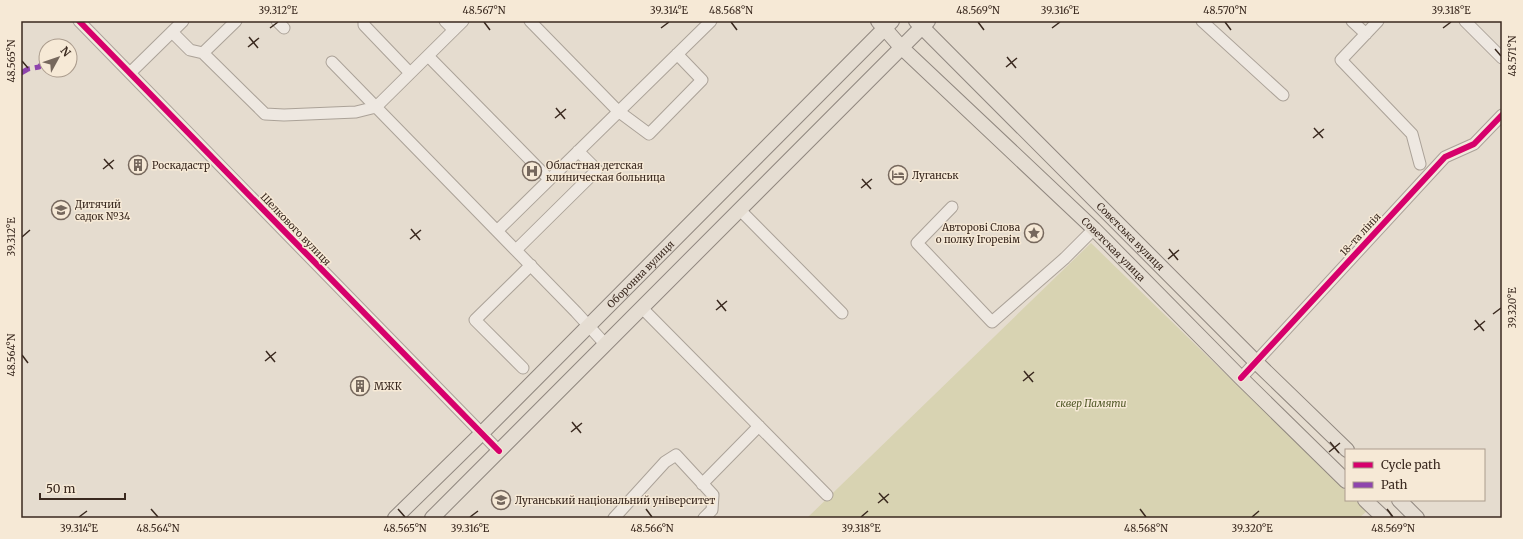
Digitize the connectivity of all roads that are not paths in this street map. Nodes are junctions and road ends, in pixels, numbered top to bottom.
1 (79, 21) edge
2 (183, 21) edge
3 (236, 21) edge
4 (364, 21) edge
5 (445, 21) edge
6 (463, 21) edge
7 (530, 21) edge
8 (711, 21) edge
9 (1202, 21) edge
10 (1352, 21) edge
11 (1378, 21) edge
12 (1465, 21) edge
13 (885, 23) edge
14 (922, 23) edge
15 (454, 30) junction
16 (172, 32) junction
17 (1366, 34) junction
18 (901, 47) junction
19 (203, 53) junction
20 (676, 54) junction
21 (428, 56) junction
22 (1502, 58) edge
23 (332, 62) dead end
24 (130, 73) junction
25 (410, 73) junction
26 (1283, 95) dead end
27 (376, 107) junction
28 (618, 112) junction
29 (1502, 115) edge
30 (578, 151) junction
31 (1420, 164) dead end
32 (549, 179) junction
33 (952, 207) dead end
34 (740, 210) junction
35 (1094, 229) junction
36 (497, 230) junction
37 (516, 250) junction
38 (531, 265) junction
39 (642, 308) junction
40 (842, 313) dead end
41 (589, 325) junction
42 (606, 344) junction
43 (1256, 362) junction
44 (523, 368) dead end
45 (1241, 378) junction
46 (759, 426) junction
47 (482, 433) junction
48 (1346, 449) edge
49 (499, 450) junction
50 (1345, 480) edge
51 (702, 484) junction
52 (827, 494) dead end
53 (1366, 501) edge
54 (1400, 501) edge
55 (1377, 516) edge
56 (395, 518) edge
57 (432, 518) edge
58 (614, 518) edge
59 (704, 518) edge
60 (1418, 518) edge

1 - 24 street, Шелкового вулиця
2 - 16 street
3 - 19 street
4 - 25 street
5 - 15 street
6 - 15 street
7 - 28 street
8 - 20 street
9 - 26 street
10 - 17 street
11 - 17 street
12 - 22 street
13 - 18 main road, Советская улица
13 - 41 main road, Оборонна вулиця
14 - 18 main road
14 - 43 main road, Совєтська вулиця
15 - 21 street
16 - 19 street
16 - 24 street
17 - 31 street
18 - 34 main road
18 - 35 main road, Советская улица
19 - 27 street
20 - 28 street
20 - 28 street
21 - 25 street
21 - 32 street
23 - 27 street
24 - 47 street, Шелкового вулиця
25 - 27 street
27 - 36 street
28 - 30 street
29 - 43 street, 18-та лінія
30 - 32 street
30 - 37 street
32 - 36 street
33 - 35 street
34 - 39 main road
34 - 40 street
35 - 45 main road, Советская улица
36 - 37 street
37 - 38 street
38 - 41 street
38 - 44 street
39 - 42 main road
39 - 46 street
41 - 42 street
41 - 47 main road, Оборонна вулиця
42 - 49 main road
43 - 45 street, 18-та лінія
43 - 48 main road, Совєтська вулиця
45 - 50 main road, Советская улица
46 - 51 street
46 - 52 street
47 - 49 street, Шелкового вулиця
47 - 56 main road, Оборонна вулиця
49 - 57 main road
51 - 58 street
51 - 59 street
53 - 55 main road
54 - 60 main road

